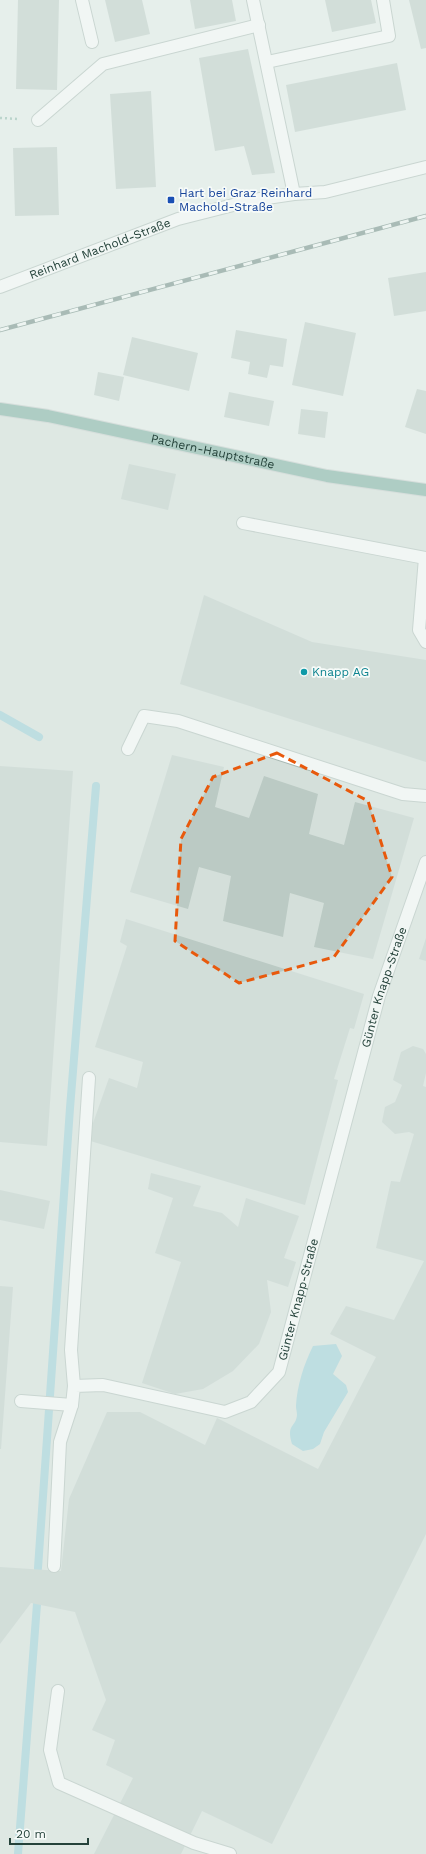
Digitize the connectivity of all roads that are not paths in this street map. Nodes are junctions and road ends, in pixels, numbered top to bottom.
1 (82, 0) edge
2 (253, 0) edge
3 (383, 0) edge
4 (260, 25) junction
5 (92, 42) dead end
6 (267, 62) junction
7 (38, 120) dead end
8 (426, 167) edge
9 (294, 194) junction
10 (0, 287) edge
11 (0, 408) edge
12 (426, 490) edge
13 (243, 523) dead end
14 (423, 609) edge
15 (426, 642) edge
16 (128, 749) dead end
17 (426, 796) edge
18 (426, 862) edge
19 (89, 1078) dead end
20 (74, 1386) junction
21 (21, 1401) dead end
22 (72, 1405) junction
23 (54, 1566) dead end
24 (58, 1691) dead end
25 (230, 1854) edge

1 - 5 street
2 - 4 street
3 - 6 street
4 - 6 street
4 - 7 street
6 - 9 street
8 - 9 street, Reinhard Machold-Straße
9 - 10 street, Reinhard Machold-Straße
11 - 12 main road, Pachern-Hauptstraße
13 - 14 street
14 - 15 street
16 - 17 street
18 - 20 street, Günter Knapp-Straße
19 - 20 street
20 - 22 street
21 - 22 street
22 - 23 street
24 - 25 street

